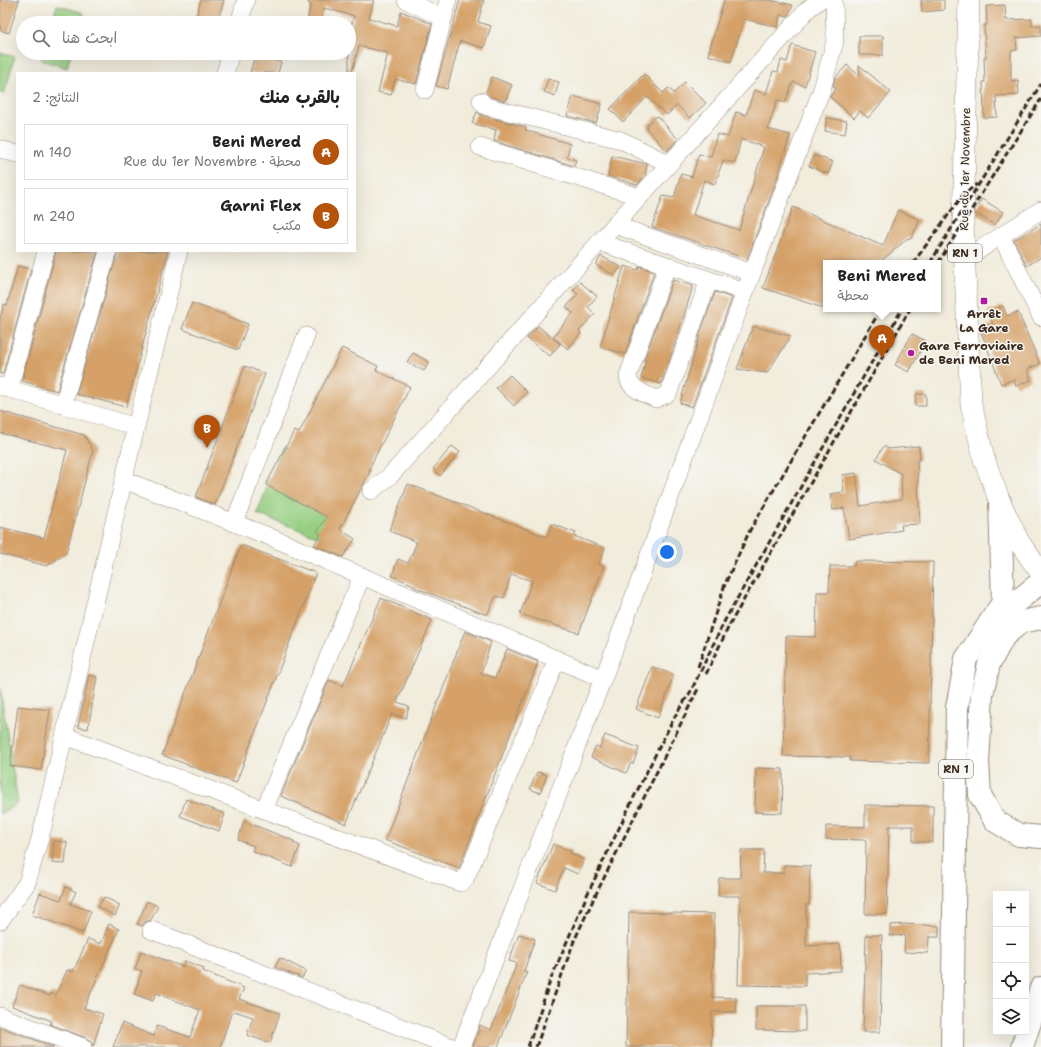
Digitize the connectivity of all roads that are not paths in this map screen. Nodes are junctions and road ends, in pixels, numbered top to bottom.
1 (246, 0) edge
2 (406, 0) edge
3 (448, 0) edge
4 (820, 0) edge
5 (834, 0) edge
6 (969, 0) edge
7 (241, 16) edge
8 (443, 18) junction
9 (229, 60) edge
10 (225, 72) edge
11 (425, 90) dead end
12 (481, 101) dead end
13 (480, 147) dead end
14 (0, 149) edge
15 (16, 154) edge
16 (669, 164) junction
17 (640, 196) junction
18 (1041, 210) edge
19 (615, 225) junction
20 (1001, 236) junction
21 (599, 242) junction
22 (46, 252) edge
23 (108, 252) edge
24 (179, 252) edge
25 (965, 259) junction
26 (667, 266) junction
27 (752, 273) junction
28 (709, 280) junction
29 (745, 292) junction
30 (1041, 317) edge
31 (306, 336) dead end
32 (5, 387) edge
33 (63, 405) junction
34 (136, 427) junction
35 (124, 480) junction
36 (371, 491) dead end
37 (1000, 502) junction
38 (234, 523) junction
39 (1041, 573) edge
40 (362, 576) junction
41 (1041, 582) edge
42 (1041, 610) edge
43 (1031, 620) edge
44 (990, 623) junction
45 (557, 659) junction
46 (603, 679) junction
47 (65, 736) junction
48 (264, 810) junction
49 (1041, 837) edge
50 (0, 921) edge
51 (151, 930) dead end
52 (1041, 988) edge
53 (0, 1016) edge
54 (83, 1047) edge
55 (452, 1047) edge
56 (461, 1047) edge
57 (952, 1047) edge
58 (1022, 1047) edge

1 - 7 street
2 - 8 street
3 - 8 street
4 - 16 street
5 - 27 street
6 - 25 main road, Rue du 1er Novembre / RN 1
8 - 11 street
9 - 10 street
12 - 16 street
13 - 17 street
14 - 15 street
16 - 17 street
17 - 19 street
18 - 20 street
19 - 21 street
19 - 27 street
20 - 25 street
20 - 30 street
21 - 26 street
21 - 36 street
22 - 32 street
23 - 33 street
24 - 34 street
25 - 37 main road, Rue du 1er Novembre / RN 1
26 - 28 street
26 - 28 street
27 - 29 street
28 - 29 street
29 - 46 street
31 - 38 street
32 - 33 street
33 - 34 street
34 - 35 street
35 - 38 street
35 - 47 street
37 - 39 main road, RN 1
37 - 44 highway, RN 1
38 - 40 street
40 - 45 street
40 - 48 street
41 - 44 highway
42 - 43 highway
43 - 49 highway
44 - 57 highway, RN 1
45 - 46 street
45 - 48 street
46 - 56 street
47 - 48 street
47 - 50 street
51 - 55 street
52 - 58 highway
53 - 54 street

